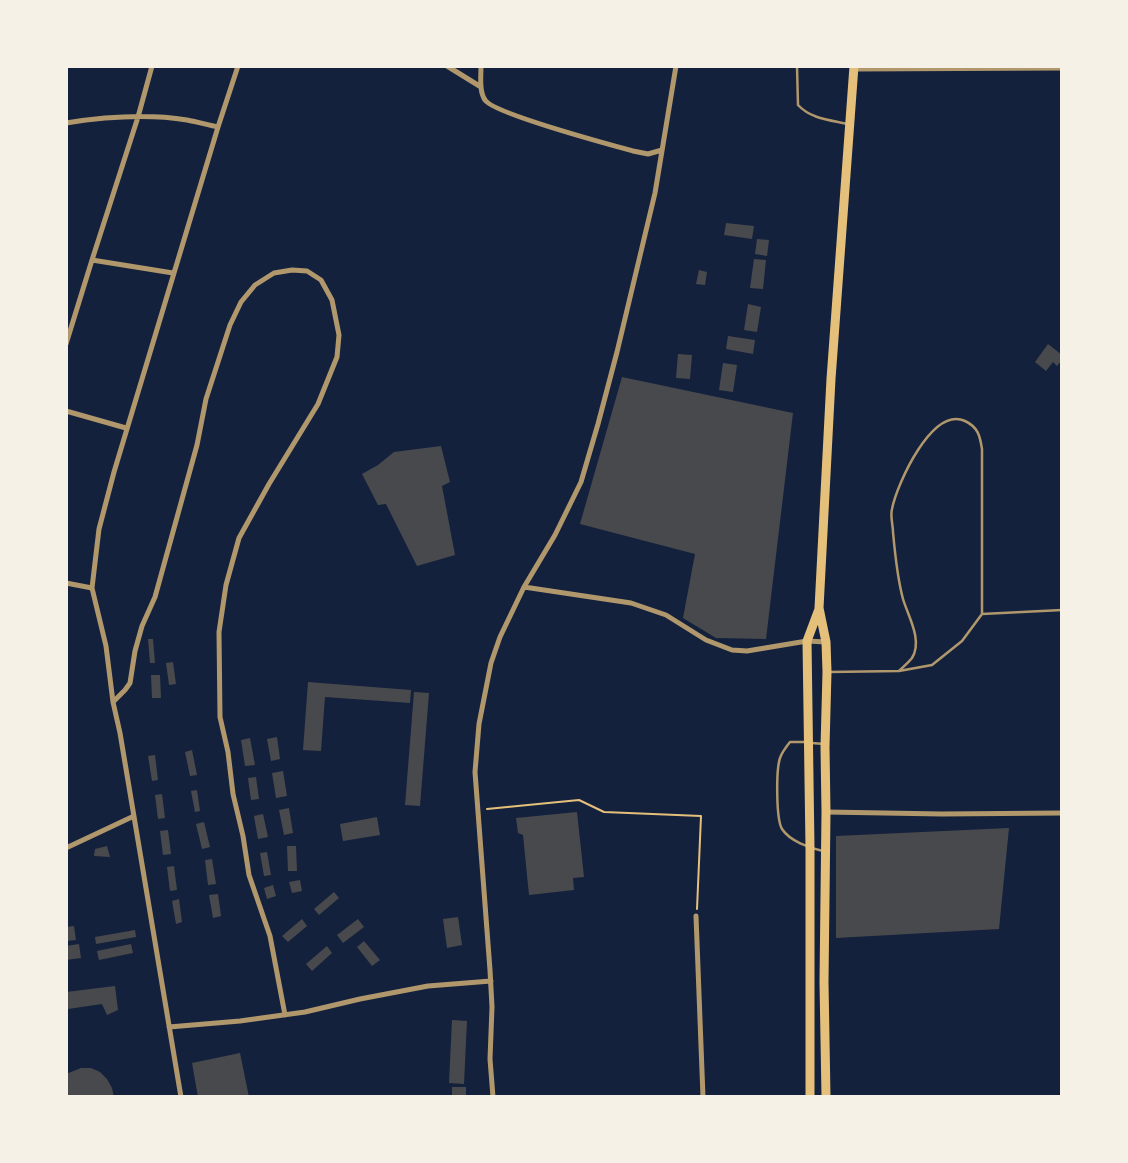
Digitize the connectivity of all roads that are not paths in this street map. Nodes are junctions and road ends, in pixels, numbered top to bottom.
1 (152, 66) edge
2 (238, 66) edge
3 (447, 66) edge
4 (481, 66) edge
5 (676, 66) edge
6 (797, 66) edge
7 (854, 68) edge
8 (1062, 68) edge
9 (481, 87) junction
10 (138, 117) junction
11 (66, 123) edge
12 (849, 124) junction
13 (218, 127) junction
14 (662, 150) junction
15 (92, 260) junction
16 (174, 273) junction
17 (66, 344) edge
18 (66, 411) edge
19 (126, 428) junction
20 (66, 583) edge
21 (524, 587) junction
22 (92, 588) junction
23 (819, 608) junction
24 (1062, 610) edge
25 (982, 614) junction
26 (807, 641) junction
27 (826, 642) junction
28 (899, 671) junction
29 (827, 672) junction
30 (113, 702) junction
31 (809, 742) junction
32 (825, 745) junction
33 (826, 812) junction
34 (1062, 813) edge
35 (134, 816) junction
36 (66, 848) edge
37 (810, 848) junction
38 (826, 851) junction
39 (696, 916) road end
40 (491, 980) junction
41 (285, 1015) junction
42 (169, 1027) junction
43 (181, 1097) edge
44 (493, 1097) edge
45 (702, 1097) edge
46 (810, 1097) edge
47 (826, 1097) edge

1 - 10 street
2 - 13 street
3 - 9 street
4 - 9 street
5 - 14 street
6 - 12 lane
7 - 8 street
7 - 12 highway
9 - 14 street
10 - 11 street
10 - 13 street
10 - 15 street
12 - 23 highway
13 - 16 street
14 - 21 street
15 - 16 street
15 - 17 street
16 - 19 street
18 - 19 street
19 - 22 street
20 - 22 street
21 - 26 street
21 - 40 street
22 - 30 street
23 - 26 highway
23 - 27 highway
24 - 25 lane
25 - 28 lane
25 - 28 lane
26 - 27 street
26 - 31 highway
27 - 29 highway
28 - 29 lane
29 - 32 highway
30 - 35 street
30 - 41 street
31 - 32 lane
31 - 37 highway
31 - 37 lane
32 - 33 highway
33 - 34 street
33 - 38 highway
35 - 36 street
35 - 42 street
37 - 38 lane
37 - 46 highway
38 - 47 highway
39 - 45 street
40 - 41 street
40 - 44 street
41 - 42 street
42 - 43 street

